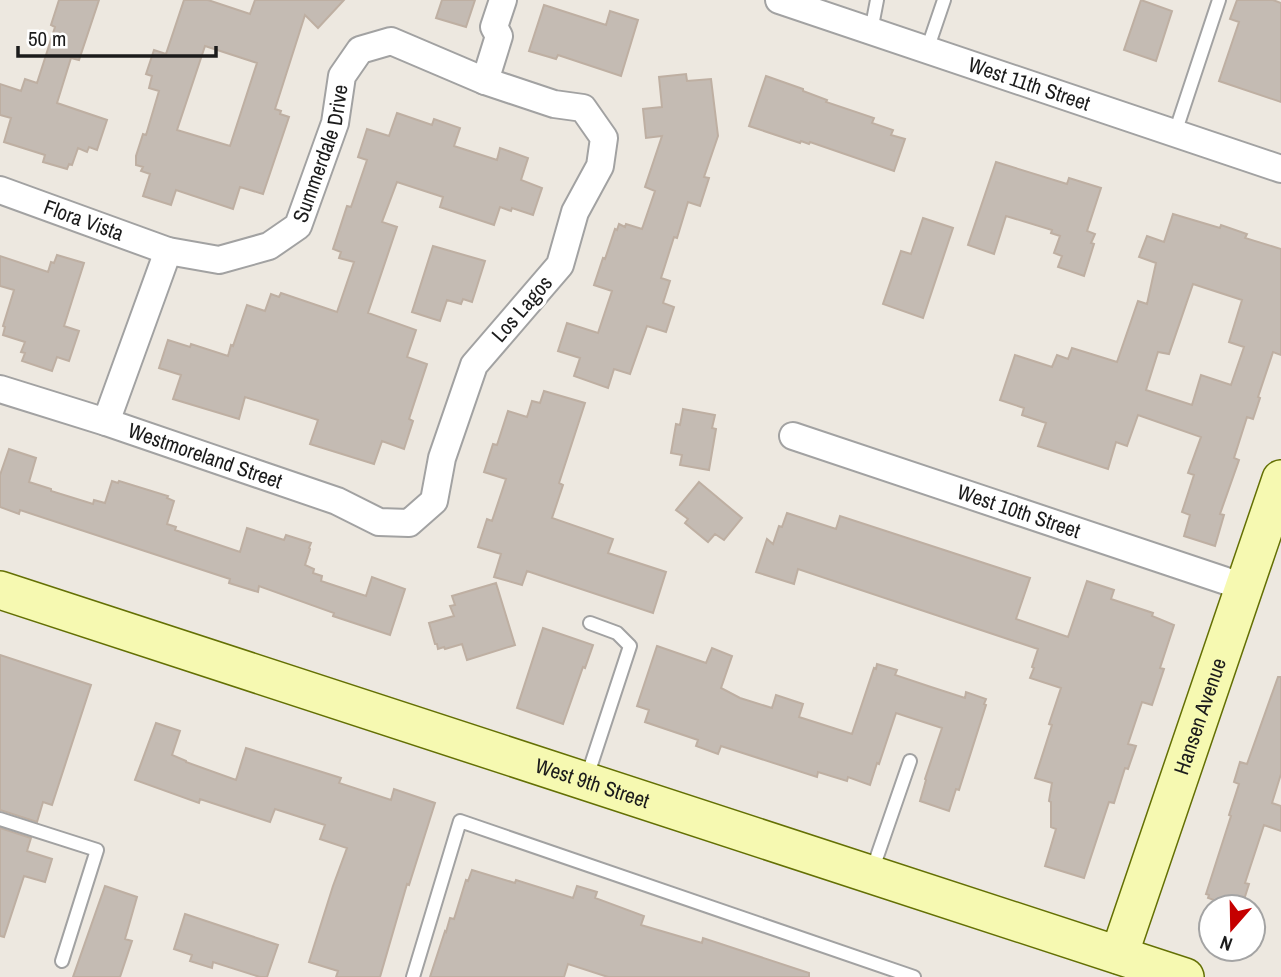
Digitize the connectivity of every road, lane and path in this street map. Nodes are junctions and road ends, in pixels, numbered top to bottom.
1 (503, 0) edge
2 (520, 0) edge
3 (779, 0) edge
4 (877, 0) edge
5 (944, 0) edge
6 (1219, 0) edge
7 (871, 31) junction
8 (499, 36) junction
9 (391, 41) joint
10 (928, 50) junction
11 (485, 81) junction
12 (1175, 133) junction
13 (1281, 169) edge
14 (0, 190) edge
15 (168, 251) junction
16 (0, 389) edge
17 (106, 422) junction
18 (793, 436) dead end
19 (1281, 479) edge
20 (409, 523) joint
21 (1244, 587) junction
22 (0, 590) edge
23 (590, 623) dead end
24 (910, 761) dead end
25 (586, 781) junction
26 (0, 819) edge
27 (871, 874) junction
28 (1119, 955) junction
29 (62, 961) dead end
30 (1165, 974) edge
31 (413, 977) edge
32 (914, 977) edge

1 - 8 street
2 - 8 street
3 - 7 street, West 11th Street
4 - 7 lane
5 - 10 lane
6 - 12 lane
7 - 10 street, West 11th Street
8 - 11 street
9 - 11 street, Los Lagos
9 - 15 street, Summerdale Drive
10 - 12 street, West 11th Street
11 - 20 street, Los Lagos
12 - 13 street, West 11th Street
14 - 15 street, Flora Vista
15 - 17 street
16 - 17 street, Westmoreland Street
17 - 20 street, Westmoreland Street
18 - 21 street, West 10th Street
19 - 21 street, Hansen Avenue
21 - 28 street, Hansen Avenue
22 - 25 street, West 9th Street
23 - 25 lane
24 - 27 lane
25 - 27 street, West 9th Street
26 - 29 lane
27 - 28 street, West 9th Street
28 - 30 street, West 9th Street
31 - 32 lane

